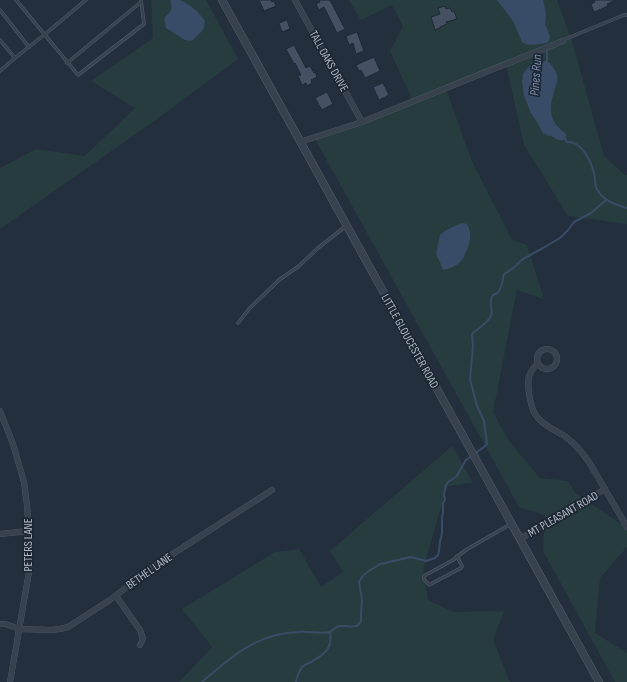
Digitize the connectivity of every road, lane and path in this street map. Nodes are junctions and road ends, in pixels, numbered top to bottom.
1 (16, 0) edge
2 (86, 0) edge
3 (222, 0) edge
4 (295, 0) edge
5 (141, 1) edge
6 (0, 10) edge
7 (627, 15) edge
8 (44, 35) junction
9 (0, 40) edge
10 (563, 41) joint
11 (29, 47) junction
12 (15, 58) junction
13 (67, 62) junction
14 (0, 71) edge
15 (362, 122) junction
16 (300, 142) junction
17 (346, 226) junction
18 (238, 322) dead end
19 (538, 363) dead end
20 (0, 411) edge
21 (605, 489) junction
22 (272, 490) dead end
23 (512, 524) junction
24 (627, 527) edge
25 (29, 531) junction
26 (0, 534) edge
27 (520, 539) junction
28 (457, 556) junction
29 (116, 596) junction
30 (0, 624) edge
31 (20, 629) junction
32 (140, 645) dead end
33 (10, 682) edge
34 (599, 682) edge

1 - 8 lane
2 - 8 lane
3 - 16 street, LITTLE GLOUCESTER ROAD
4 - 15 street, TALL OAKS DRIVE
5 - 13 lane
5 - 13 lane
6 - 11 lane
7 - 10 lane
8 - 11 lane
8 - 13 lane
9 - 12 lane
10 - 15 street
11 - 12 lane
12 - 14 lane
15 - 16 street
16 - 17 street, LITTLE GLOUCESTER ROAD
17 - 18 lane
17 - 23 street, LITTLE GLOUCESTER ROAD
19 - 21 street
20 - 25 street, PETERS LANE
21 - 24 street
21 - 27 street, MT PLEASANT ROAD
22 - 29 street, BETHEL LANE
23 - 27 street, LITTLE GLOUCESTER ROAD
23 - 28 lane
25 - 26 street
25 - 31 street, PETERS LANE
27 - 34 street, LITTLE GLOUCESTER ROAD
28 - 28 lane
29 - 31 street, BETHEL LANE
29 - 32 street
30 - 31 street, BETHEL LANE
31 - 33 street, PETERS LANE

